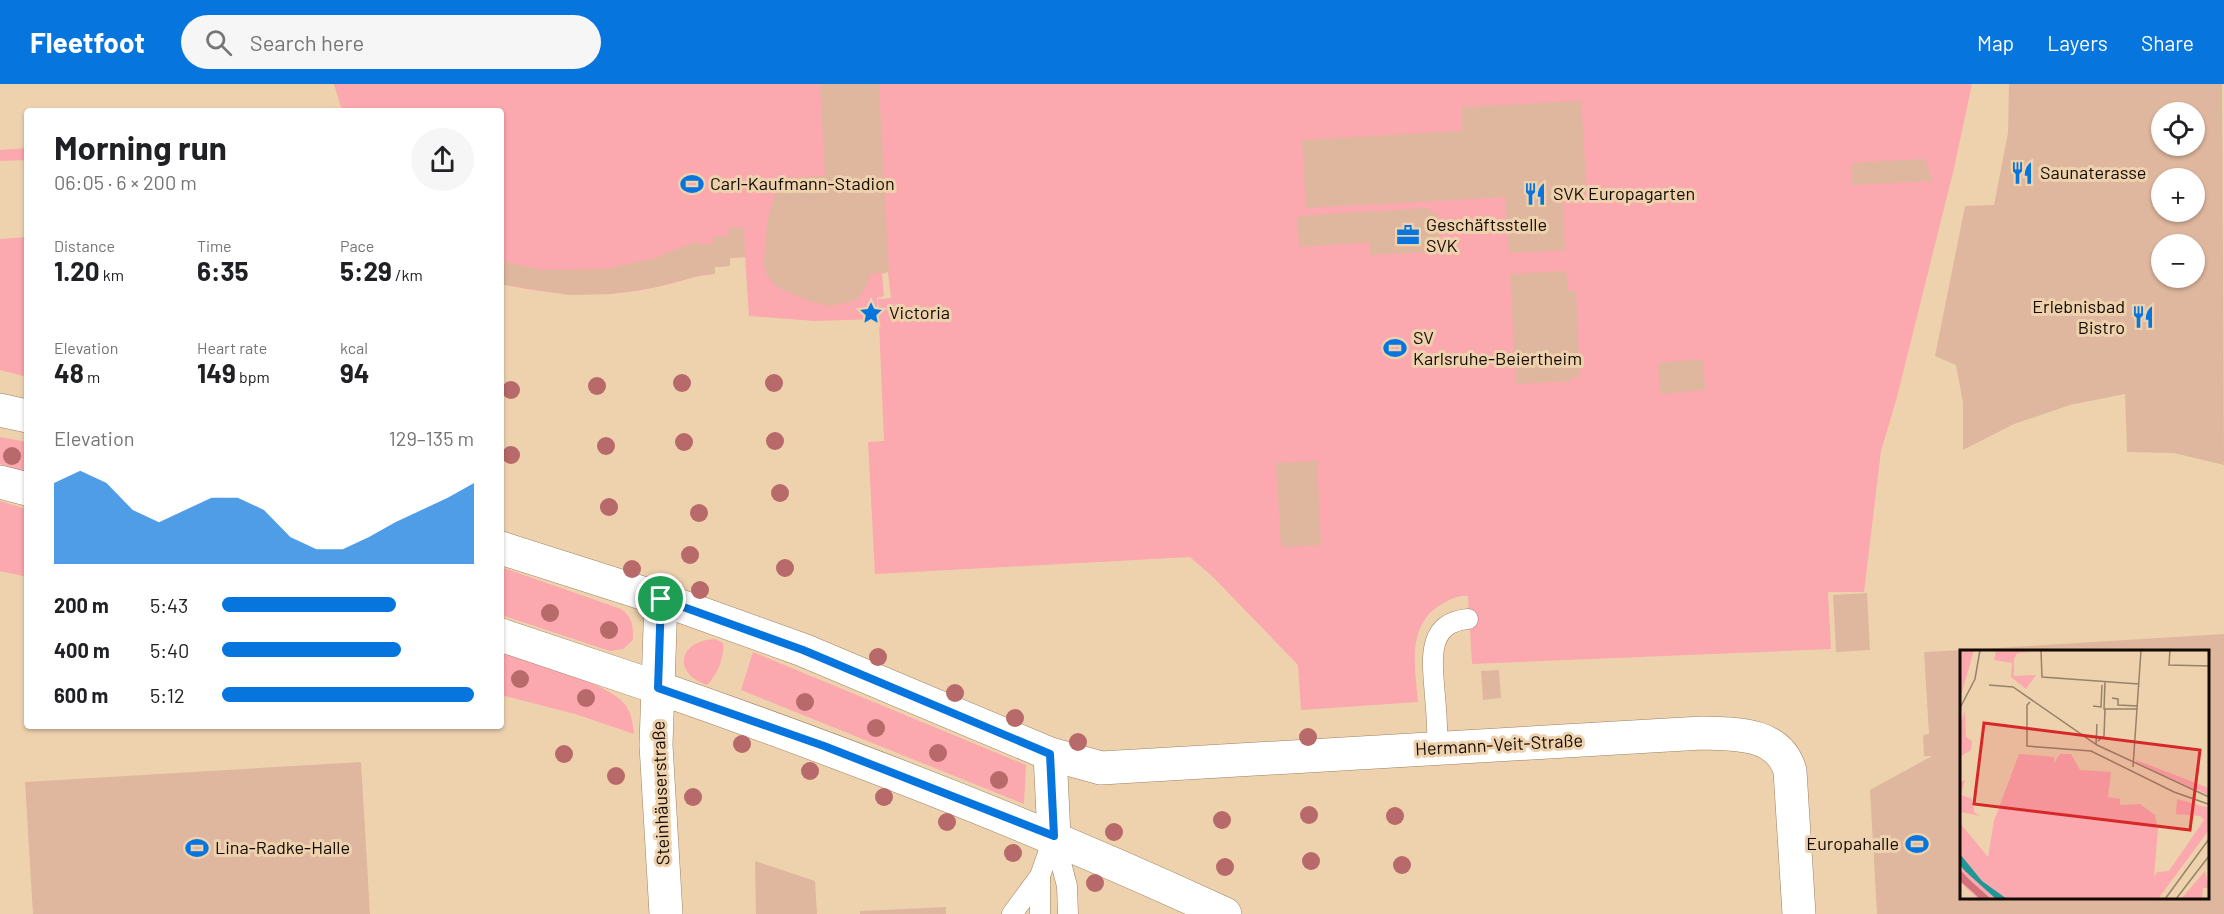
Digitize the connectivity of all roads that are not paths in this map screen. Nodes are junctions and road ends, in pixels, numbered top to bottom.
1 (0, 410) edge
2 (24, 415) edge
3 (0, 482) edge
4 (24, 488) edge
5 (504, 549) edge
6 (661, 599) junction
7 (1468, 619) dead end
8 (504, 636) edge
9 (658, 688) junction
10 (1438, 749) junction
11 (1050, 754) junction
12 (1054, 836) junction
13 (1040, 876) junction
14 (666, 914) edge
15 (1012, 914) edge
16 (1040, 914) edge
17 (1068, 914) edge
18 (1225, 914) edge
19 (1799, 914) edge

1 - 2 street
3 - 4 street
5 - 6 street, Hermann-Veit-Straße
6 - 9 street, Steinhäuserstraße
6 - 11 street, Hermann-Veit-Straße
7 - 10 lane
8 - 9 street
9 - 12 street
9 - 14 street, Steinhäuserstraße
10 - 11 street, Hermann-Veit-Straße
10 - 19 street, Hermann-Veit-Straße
11 - 12 street
12 - 13 lane
12 - 17 lane
12 - 18 street
13 - 15 lane
13 - 16 lane

